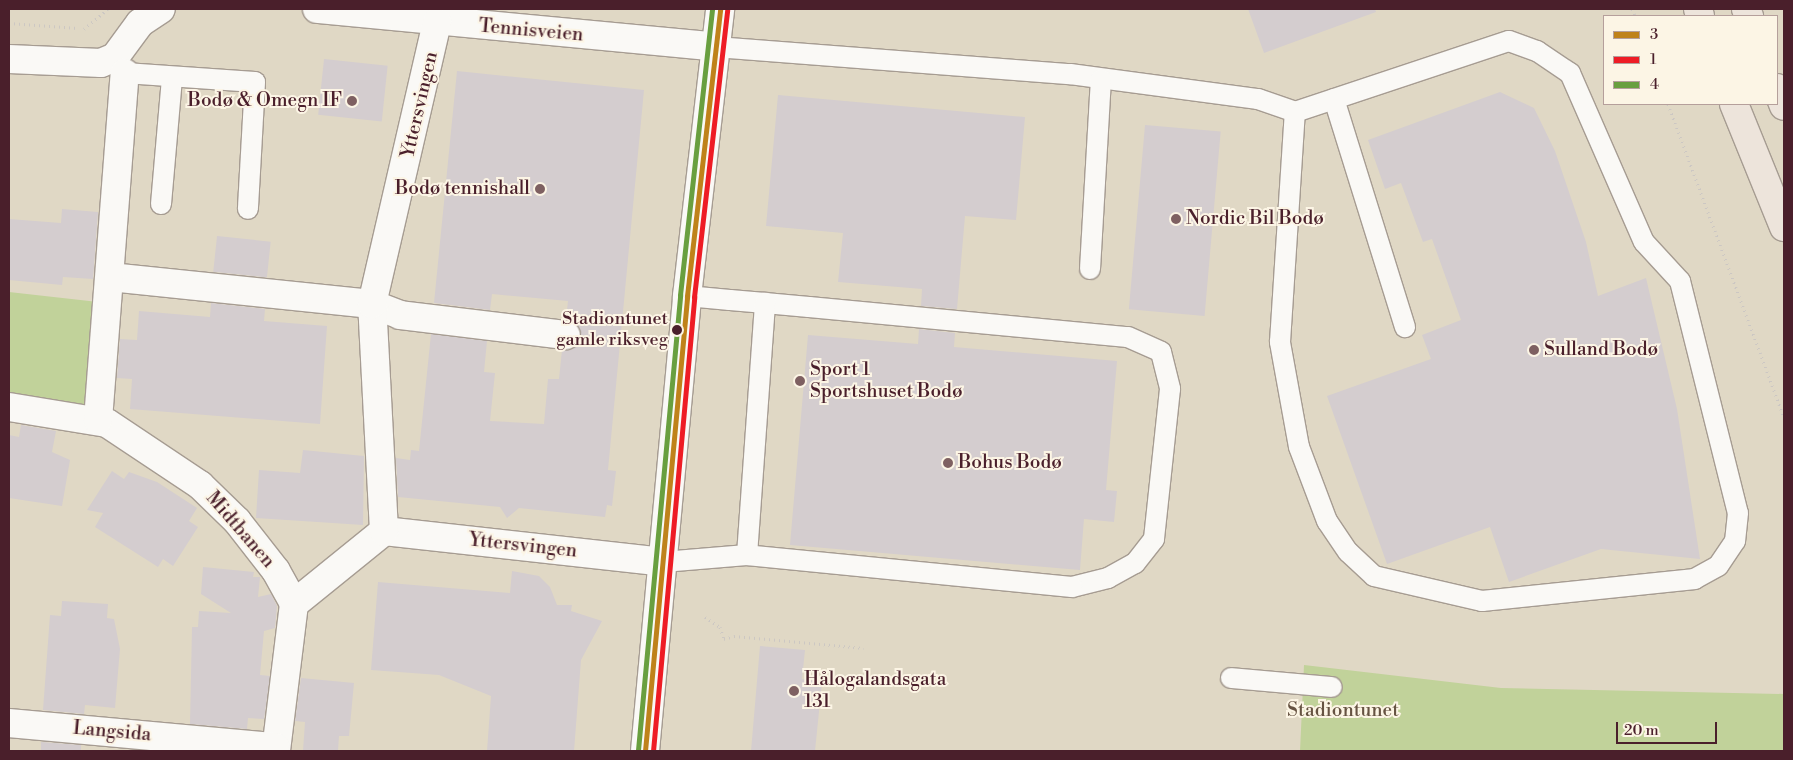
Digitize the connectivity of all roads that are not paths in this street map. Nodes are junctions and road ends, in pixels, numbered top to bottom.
1 (161, 9) edge
2 (317, 9) edge
3 (720, 9) edge
4 (437, 22) junction
5 (716, 47) junction
6 (9, 60) edge
7 (120, 65) junction
8 (172, 78) junction
9 (1101, 79) junction
10 (1778, 91) edge
11 (1334, 100) junction
12 (1734, 105) edge
13 (1784, 106) edge
14 (1295, 112) junction
15 (161, 204) dead end
16 (248, 209) dead end
17 (1784, 227) edge
18 (1090, 269) dead end
19 (110, 277) junction
20 (687, 296) junction
21 (765, 303) junction
22 (372, 304) junction
23 (1405, 327) dead end
24 (566, 335) road end
25 (9, 407) edge
26 (98, 420) junction
27 (384, 531) junction
28 (747, 555) junction
29 (662, 562) junction
30 (294, 604) junction
31 (1231, 678) dead end
32 (1332, 687) dead end
33 (9, 723) edge
34 (276, 749) edge
35 (645, 751) edge

1 - 7 street
2 - 4 street, Tennisveien
3 - 5 street
4 - 5 street, Tennisveien
4 - 22 street, Yttersvingen
5 - 9 lane
5 - 20 street
6 - 7 street
7 - 8 lane
7 - 19 street
8 - 15 lane
8 - 16 lane
9 - 14 lane
9 - 18 lane
10 - 13 highway
11 - 14 lane
11 - 14 lane
11 - 23 lane
12 - 17 highway
19 - 22 street
19 - 26 street
20 - 21 lane
20 - 29 street
21 - 28 lane
21 - 28 lane
22 - 24 street
22 - 27 street, Yttersvingen
25 - 26 street, Midtbanen
26 - 30 street, Midtbanen
27 - 29 street, Yttersvingen
27 - 30 street
28 - 29 lane
29 - 35 street
30 - 34 street
31 - 32 lane
33 - 34 street, Langsida

